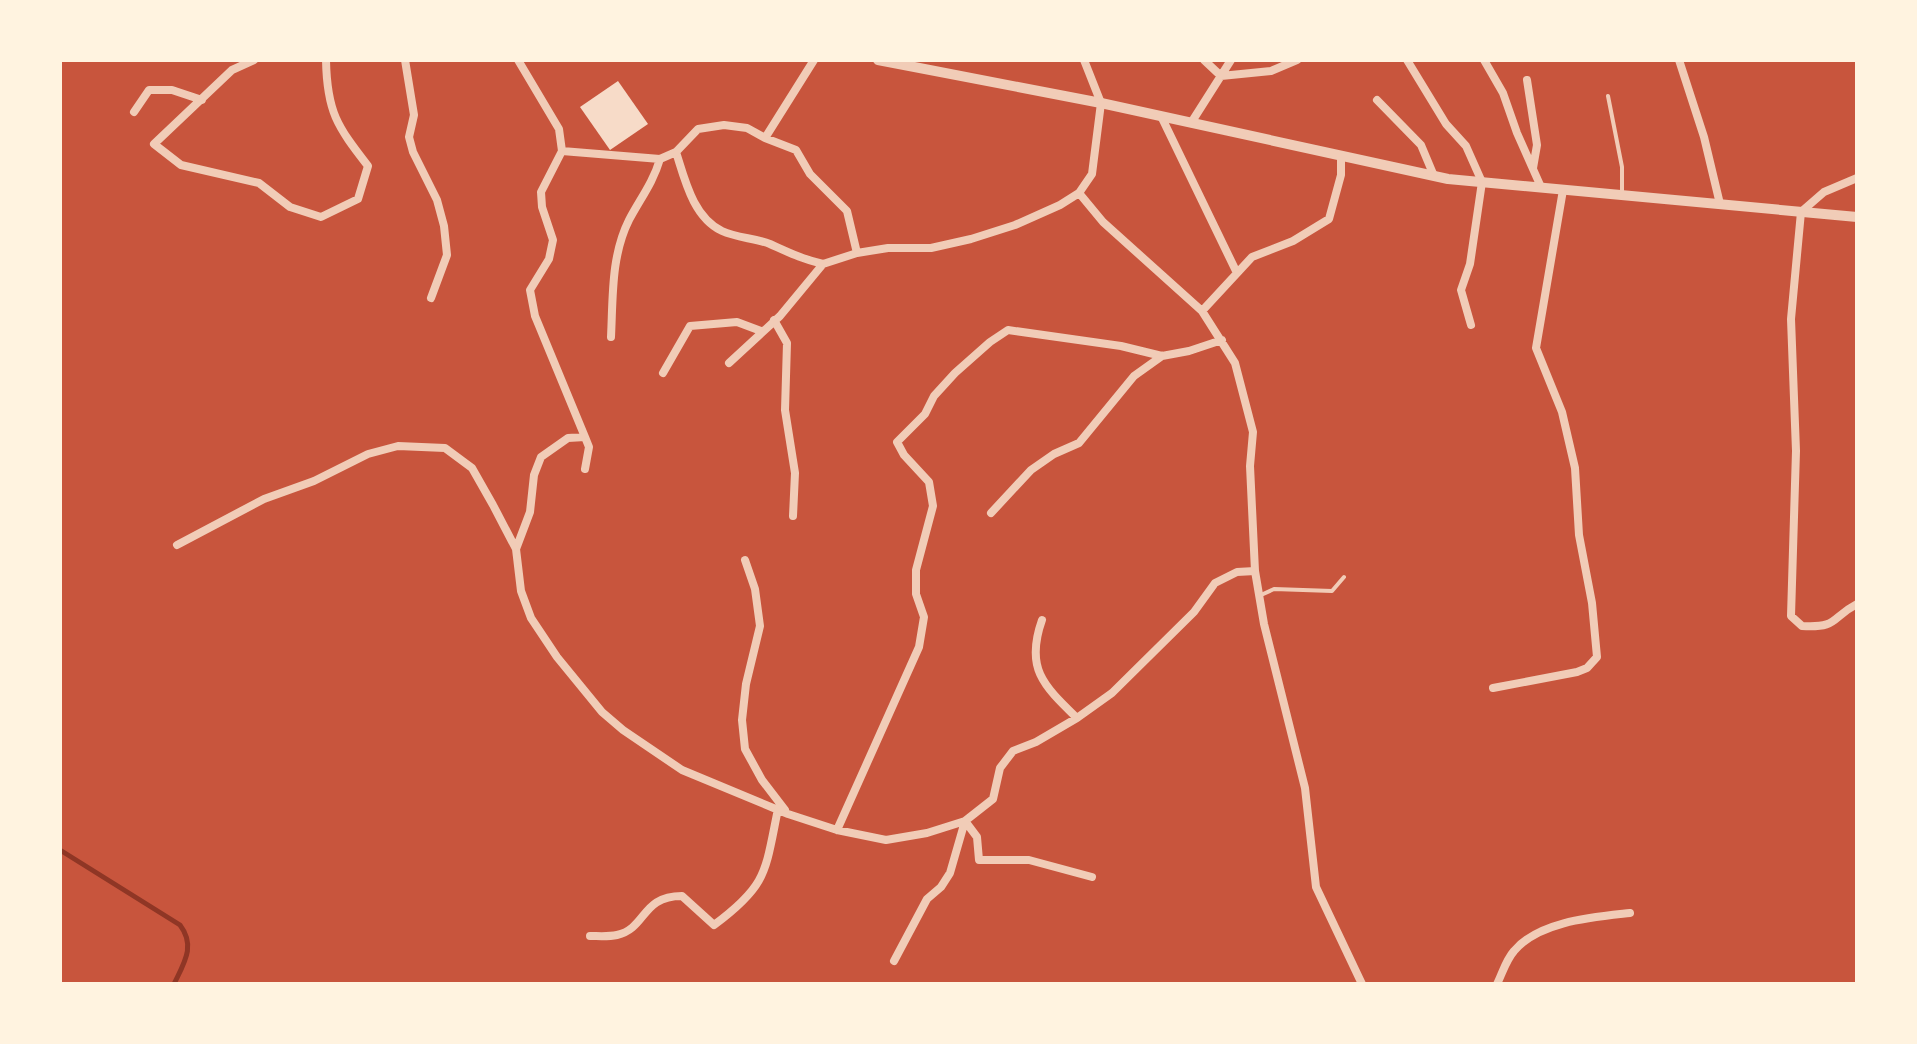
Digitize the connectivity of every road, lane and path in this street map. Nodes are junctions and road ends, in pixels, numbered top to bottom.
1 (254, 60) edge
2 (326, 60) edge
3 (405, 60) edge
4 (518, 60) edge
5 (814, 60) edge
6 (878, 60) edge
7 (1084, 60) edge
8 (1204, 60) edge
9 (1231, 60) edge
10 (1297, 60) edge
11 (1407, 60) edge
12 (1484, 60) edge
13 (1679, 60) edge
14 (1221, 76) junction
15 (1527, 80) dead end
16 (1608, 96) dead end
17 (202, 100) junction
18 (1377, 100) dead end
19 (1101, 103) junction
20 (134, 112) dead end
21 (1161, 116) junction
22 (1191, 123) junction
23 (765, 138) junction
24 (562, 151) junction
25 (676, 152) junction
26 (1341, 157) junction
27 (660, 159) junction
28 (1533, 169) junction
29 (1434, 176) junction
30 (1857, 178) edge
31 (1482, 182) junction
32 (1541, 187) junction
33 (1563, 190) junction
34 (1079, 193) junction
35 (1622, 195) junction
36 (1720, 204) junction
37 (1801, 212) junction
38 (1857, 217) edge
39 (857, 253) junction
40 (823, 264) junction
41 (1236, 271) junction
42 (431, 298) dead end
43 (1202, 311) junction
44 (774, 320) junction
45 (1471, 325) dead end
46 (761, 331) junction
47 (611, 337) dead end
48 (1222, 340) junction
49 (1162, 356) junction
50 (729, 363) dead end
51 (663, 373) dead end
52 (585, 437) junction
53 (585, 469) dead end
54 (991, 513) dead end
55 (793, 516) dead end
56 (177, 545) dead end
57 (516, 549) junction
58 (745, 560) dead end
59 (1255, 571) junction
60 (1344, 577) dead end
61 (1259, 596) junction
62 (1857, 604) edge
63 (1042, 620) dead end
64 (1493, 688) dead end
65 (1077, 718) junction
66 (778, 809) junction
67 (788, 814) junction
68 (965, 821) junction
69 (837, 830) junction
70 (1092, 877) dead end
71 (1630, 913) dead end
72 (590, 936) dead end
73 (894, 961) dead end
74 (1362, 984) edge
75 (1497, 984) edge

1 - 17 street
2 - 17 street
3 - 42 street
4 - 24 street
5 - 23 street
6 - 19 street
7 - 19 street
8 - 14 street
9 - 14 street
10 - 14 street
11 - 31 street
12 - 28 street
13 - 36 street
14 - 22 street
15 - 28 street
16 - 35 lane
17 - 20 street
18 - 29 street
19 - 21 street
19 - 34 street
21 - 22 street
21 - 41 street
22 - 26 street
23 - 25 street
23 - 39 street
24 - 27 street
24 - 52 street
25 - 27 street
25 - 40 street
26 - 29 street
26 - 41 street
27 - 47 street
28 - 32 street
29 - 31 street
30 - 37 street
31 - 32 street
31 - 45 street
32 - 33 street
33 - 35 street
33 - 64 street
34 - 39 street
34 - 43 street
35 - 36 street
36 - 37 street
37 - 38 street
37 - 62 street
39 - 40 street
40 - 44 street
41 - 43 street
43 - 48 street
44 - 46 street
44 - 55 street
46 - 50 street
46 - 51 street
48 - 49 street
48 - 59 street
49 - 54 street
49 - 69 street
52 - 53 street
52 - 57 street
56 - 57 street
57 - 66 street
58 - 67 street
59 - 61 street
59 - 65 street
60 - 61 lane
61 - 74 street
63 - 65 street
65 - 68 street
66 - 67 street
66 - 72 street
67 - 69 street
68 - 69 street
68 - 70 street
68 - 73 street
71 - 75 street

